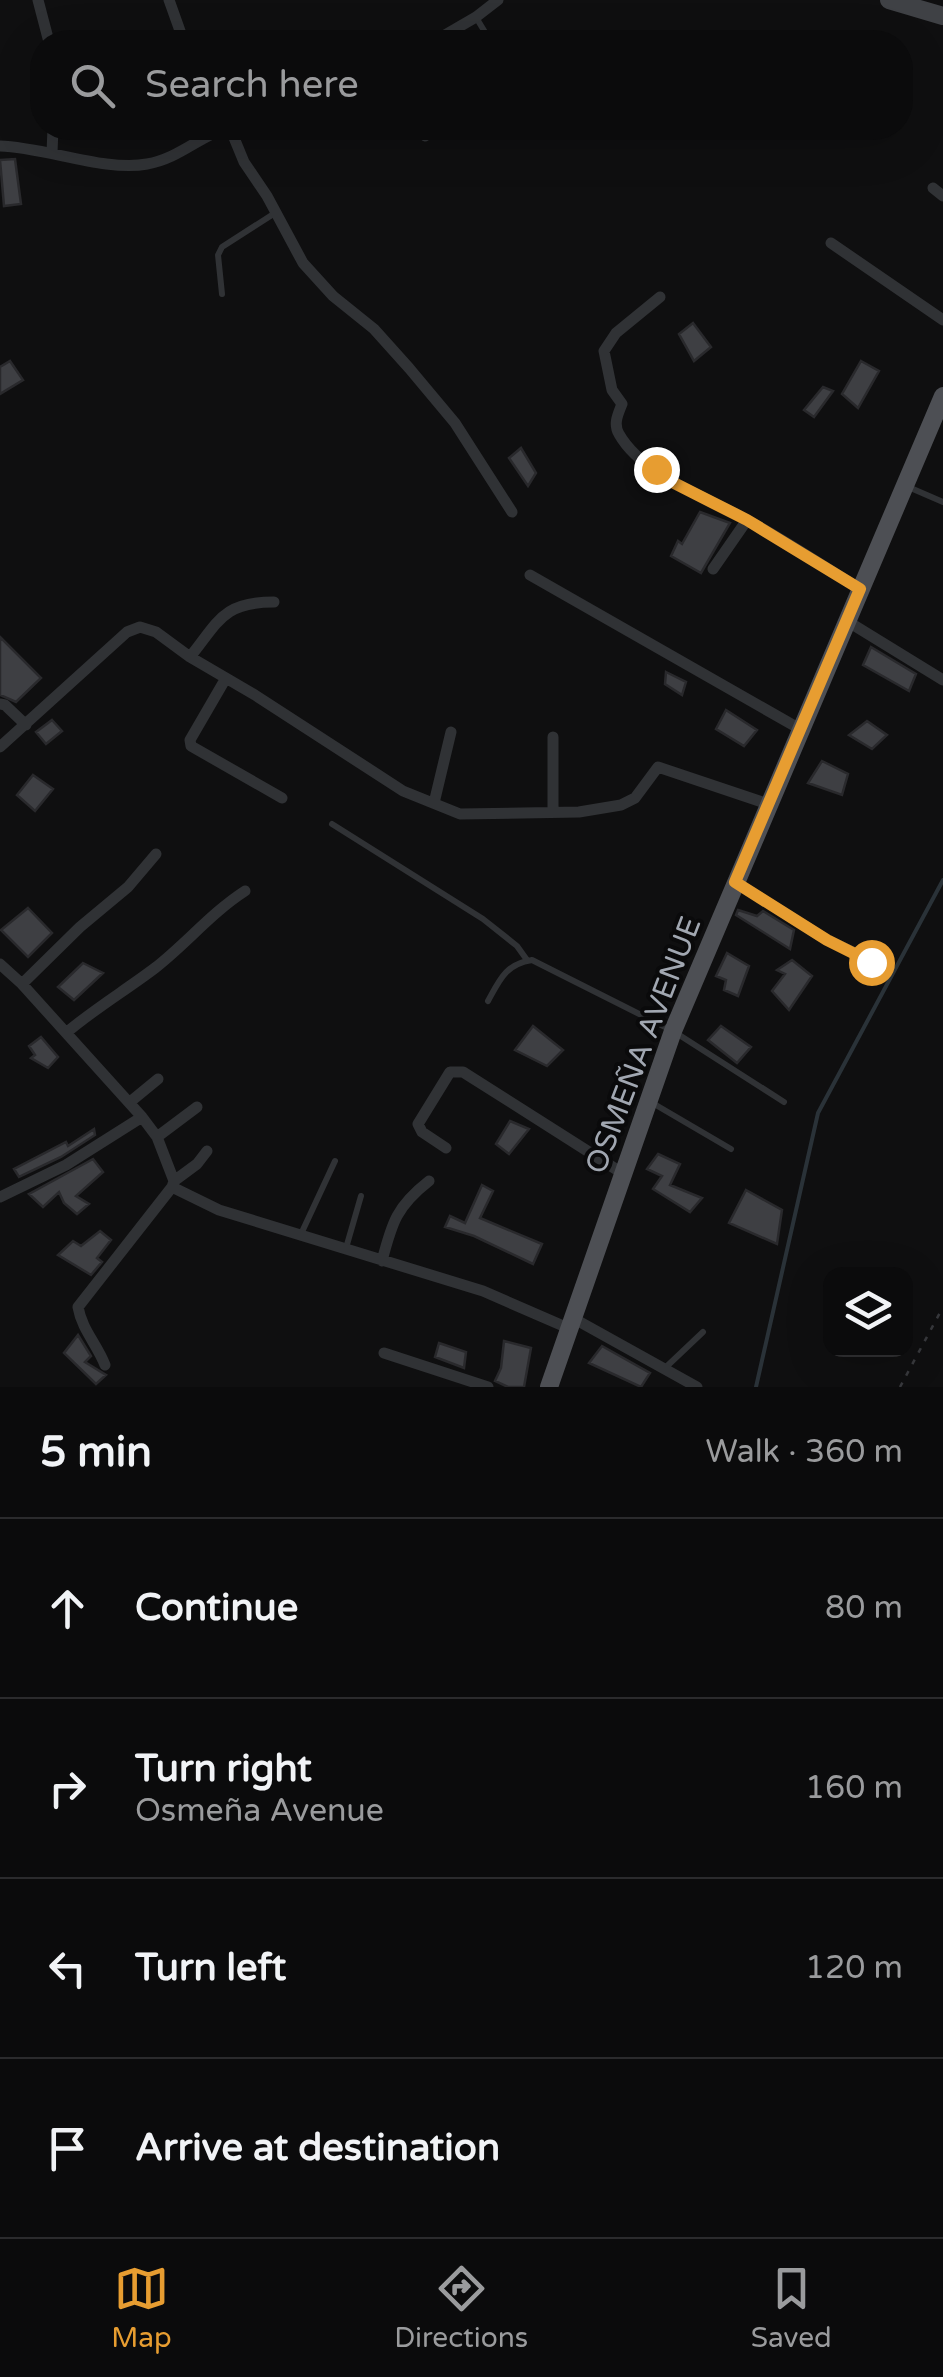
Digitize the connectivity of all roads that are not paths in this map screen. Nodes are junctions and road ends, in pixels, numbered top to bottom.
1 (38, 0) edge
2 (169, 0) edge
3 (498, 0) edge
4 (889, 0) edge
5 (943, 16) edge
6 (476, 18) junction
7 (46, 30) edge
8 (180, 30) edge
9 (454, 30) edge
10 (484, 30) edge
11 (53, 140) edge
12 (201, 140) edge
13 (228, 140) edge
14 (0, 146) edge
15 (52, 154) junction
16 (276, 212) junction
17 (831, 243) dead end
18 (222, 294) dead end
19 (660, 297) dead end
20 (943, 320) edge
21 (941, 405) edge
22 (905, 485) junction
23 (943, 502) edge
24 (512, 512) dead end
25 (747, 520) junction
26 (713, 569) dead end
27 (530, 576) dead end
28 (860, 589) junction
29 (274, 602) dead end
30 (846, 621) junction
31 (190, 657) junction
32 (226, 678) junction
33 (943, 680) edge
34 (0, 704) edge
35 (26, 725) junction
36 (800, 728) junction
37 (451, 732) dead end
38 (553, 738) dead end
39 (0, 747) edge
40 (282, 798) dead end
41 (434, 804) junction
42 (768, 804) junction
43 (553, 811) junction
44 (332, 824) dead end
45 (156, 854) dead end
46 (735, 882) junction
47 (245, 891) dead end
48 (528, 961) junction
49 (0, 964) edge
50 (888, 968) dead end
51 (22, 984) junction
52 (488, 1001) dead end
53 (673, 1031) junction
54 (66, 1033) junction
55 (158, 1079) dead end
56 (648, 1100) junction
57 (130, 1102) junction
58 (784, 1102) dead end
59 (197, 1108) dead end
60 (142, 1117) junction
61 (157, 1137) junction
62 (446, 1148) dead end
63 (731, 1148) dead end
64 (208, 1151) dead end
65 (335, 1161) dead end
66 (622, 1174) junction
67 (429, 1181) dead end
68 (174, 1184) junction
69 (361, 1196) dead end
70 (0, 1198) edge
71 (300, 1235) junction
72 (346, 1249) junction
73 (382, 1261) junction
74 (569, 1322) junction
75 (702, 1332) dead end
76 (384, 1353) dead end
77 (105, 1365) dead end
78 (664, 1368) junction
79 (488, 1387) edge
80 (549, 1387) edge
81 (697, 1387) edge

1 - 7 street
2 - 8 street
3 - 6 street
4 - 5 street
6 - 9 street
6 - 10 lane
11 - 15 street
12 - 15 street
13 - 16 street
14 - 15 street
16 - 18 lane
16 - 24 street
17 - 20 street
19 - 25 street
21 - 22 main road, OSMEÑA AVENUE
22 - 23 lane
22 - 28 main road, OSMEÑA AVENUE
25 - 26 street
25 - 28 street
27 - 36 street
28 - 30 main road, OSMEÑA AVENUE
29 - 31 street
30 - 33 street
30 - 36 main road, OSMEÑA AVENUE
31 - 32 street
31 - 35 street
32 - 40 street
32 - 41 street
34 - 35 street
35 - 39 street
36 - 42 main road, OSMEÑA AVENUE
37 - 41 street
38 - 43 street
41 - 43 street
42 - 43 street
42 - 46 main road, OSMEÑA AVENUE
44 - 48 lane
45 - 51 street
46 - 50 street
46 - 53 main road, OSMEÑA AVENUE
47 - 54 street
48 - 52 lane
48 - 53 lane
49 - 51 street
51 - 54 street
53 - 56 main road, OSMEÑA AVENUE
53 - 58 lane
54 - 57 street
55 - 57 street
56 - 63 lane
56 - 66 main road, OSMEÑA AVENUE
57 - 60 street
59 - 61 street
60 - 61 street
60 - 70 street
61 - 68 street
62 - 66 street
64 - 68 street
65 - 71 lane
66 - 74 main road, OSMEÑA AVENUE
67 - 73 street
68 - 71 street
68 - 77 street
69 - 72 lane
71 - 72 street
72 - 73 street
73 - 74 street
74 - 78 street
74 - 80 main road, OSMEÑA AVENUE
75 - 78 lane
76 - 79 street
78 - 81 street

